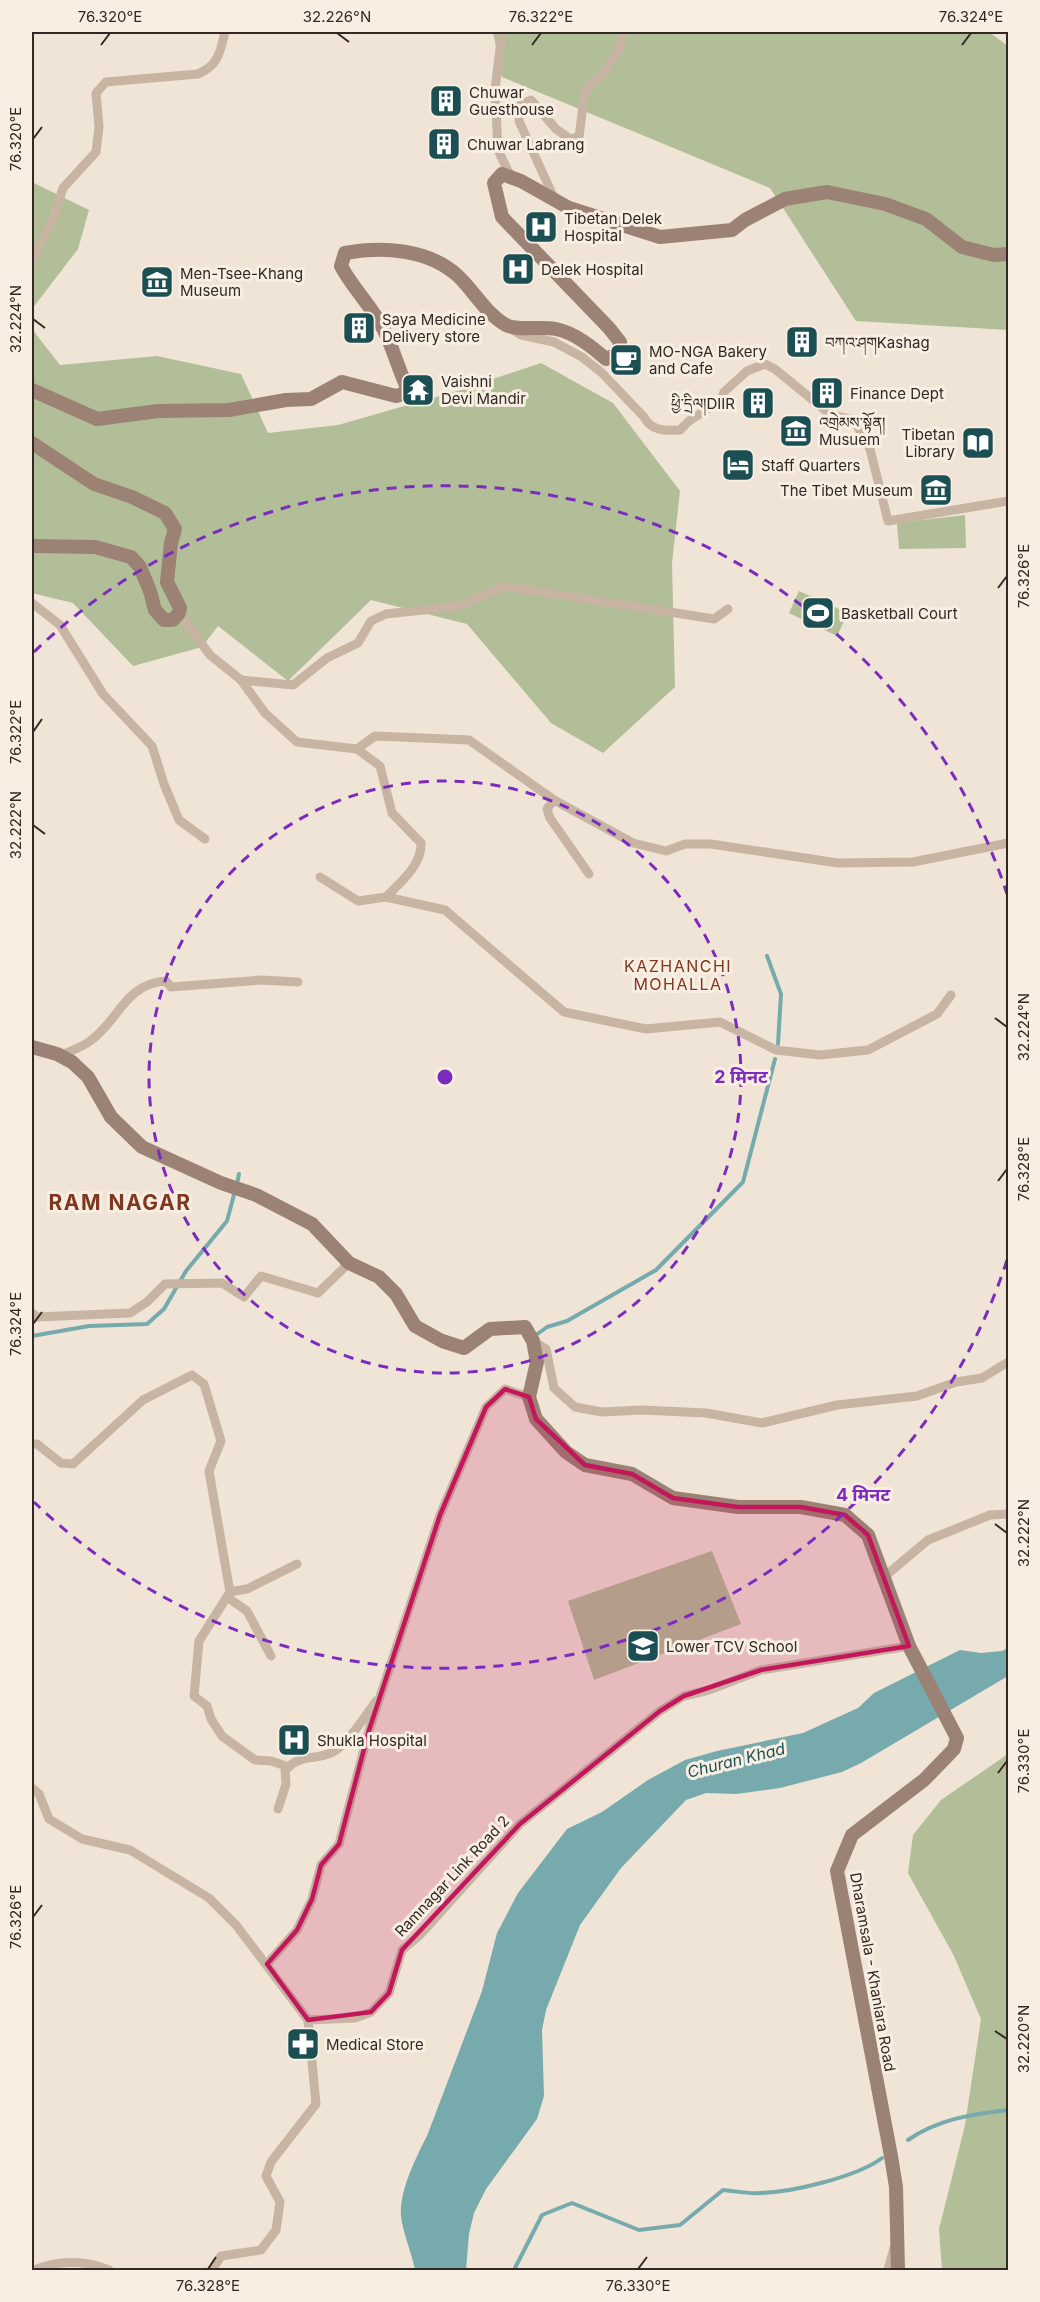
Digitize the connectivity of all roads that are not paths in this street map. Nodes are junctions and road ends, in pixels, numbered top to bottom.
1 (225, 32) edge
2 (502, 32) edge
3 (624, 32) edge
4 (511, 177) junction
5 (555, 200) junction
6 (1008, 254) edge
7 (32, 260) edge
8 (507, 326) junction
9 (32, 390) edge
10 (32, 443) edge
11 (1008, 501) edge
12 (32, 546) edge
13 (32, 603) edge
14 (728, 609) dead end
15 (179, 613) junction
16 (241, 680) junction
17 (357, 749) junction
18 (554, 800) junction
19 (205, 839) dead end
20 (1008, 843) edge
21 (589, 874) dead end
22 (320, 877) dead end
23 (386, 897) junction
24 (298, 982) dead end
25 (951, 995) dead end
26 (32, 1047) edge
27 (60, 1056) junction
28 (349, 1263) junction
29 (32, 1313) edge
30 (533, 1341) junction
31 (1008, 1362) edge
32 (529, 1397) junction
33 (32, 1444) edge
34 (1008, 1514) edge
35 (297, 1564) dead end
36 (884, 1576) junction
37 (229, 1594) junction
38 (909, 1646) junction
39 (271, 1656) dead end
40 (382, 1692) junction
41 (289, 1767) junction
42 (32, 1788) edge
43 (278, 1809) dead end
44 (267, 1964) junction
45 (308, 2020) junction
46 (899, 2234) junction
47 (34, 2271) edge
48 (109, 2271) edge
49 (212, 2271) edge
50 (888, 2271) edge
51 (898, 2271) edge

1 - 7 street
2 - 4 street
3 - 5 street
4 - 5 street
4 - 8 street
5 - 6 street
8 - 9 street
8 - 11 street
10 - 15 street
12 - 15 street
13 - 19 street
14 - 16 street
15 - 16 street
16 - 17 street
17 - 18 street
17 - 23 street
18 - 20 street
18 - 21 street
22 - 23 street
23 - 25 street
24 - 27 street
26 - 27 street
27 - 28 street
28 - 29 street
28 - 30 street
30 - 31 street
30 - 32 street
32 - 36 street, Dharamsala - Khaniara Road
32 - 40 street
33 - 37 street
34 - 36 street
35 - 37 street
36 - 38 street, Dharamsala - Khaniara Road
37 - 39 street
37 - 41 street
38 - 45 street, Ramnagar Link Road 2
38 - 46 street, Dharamsala - Khaniara Road
40 - 41 street
40 - 44 street
41 - 43 street
42 - 44 street
44 - 45 street
45 - 49 street
46 - 50 street
46 - 51 street, Dharamsala - Khaniara Road
47 - 48 street

